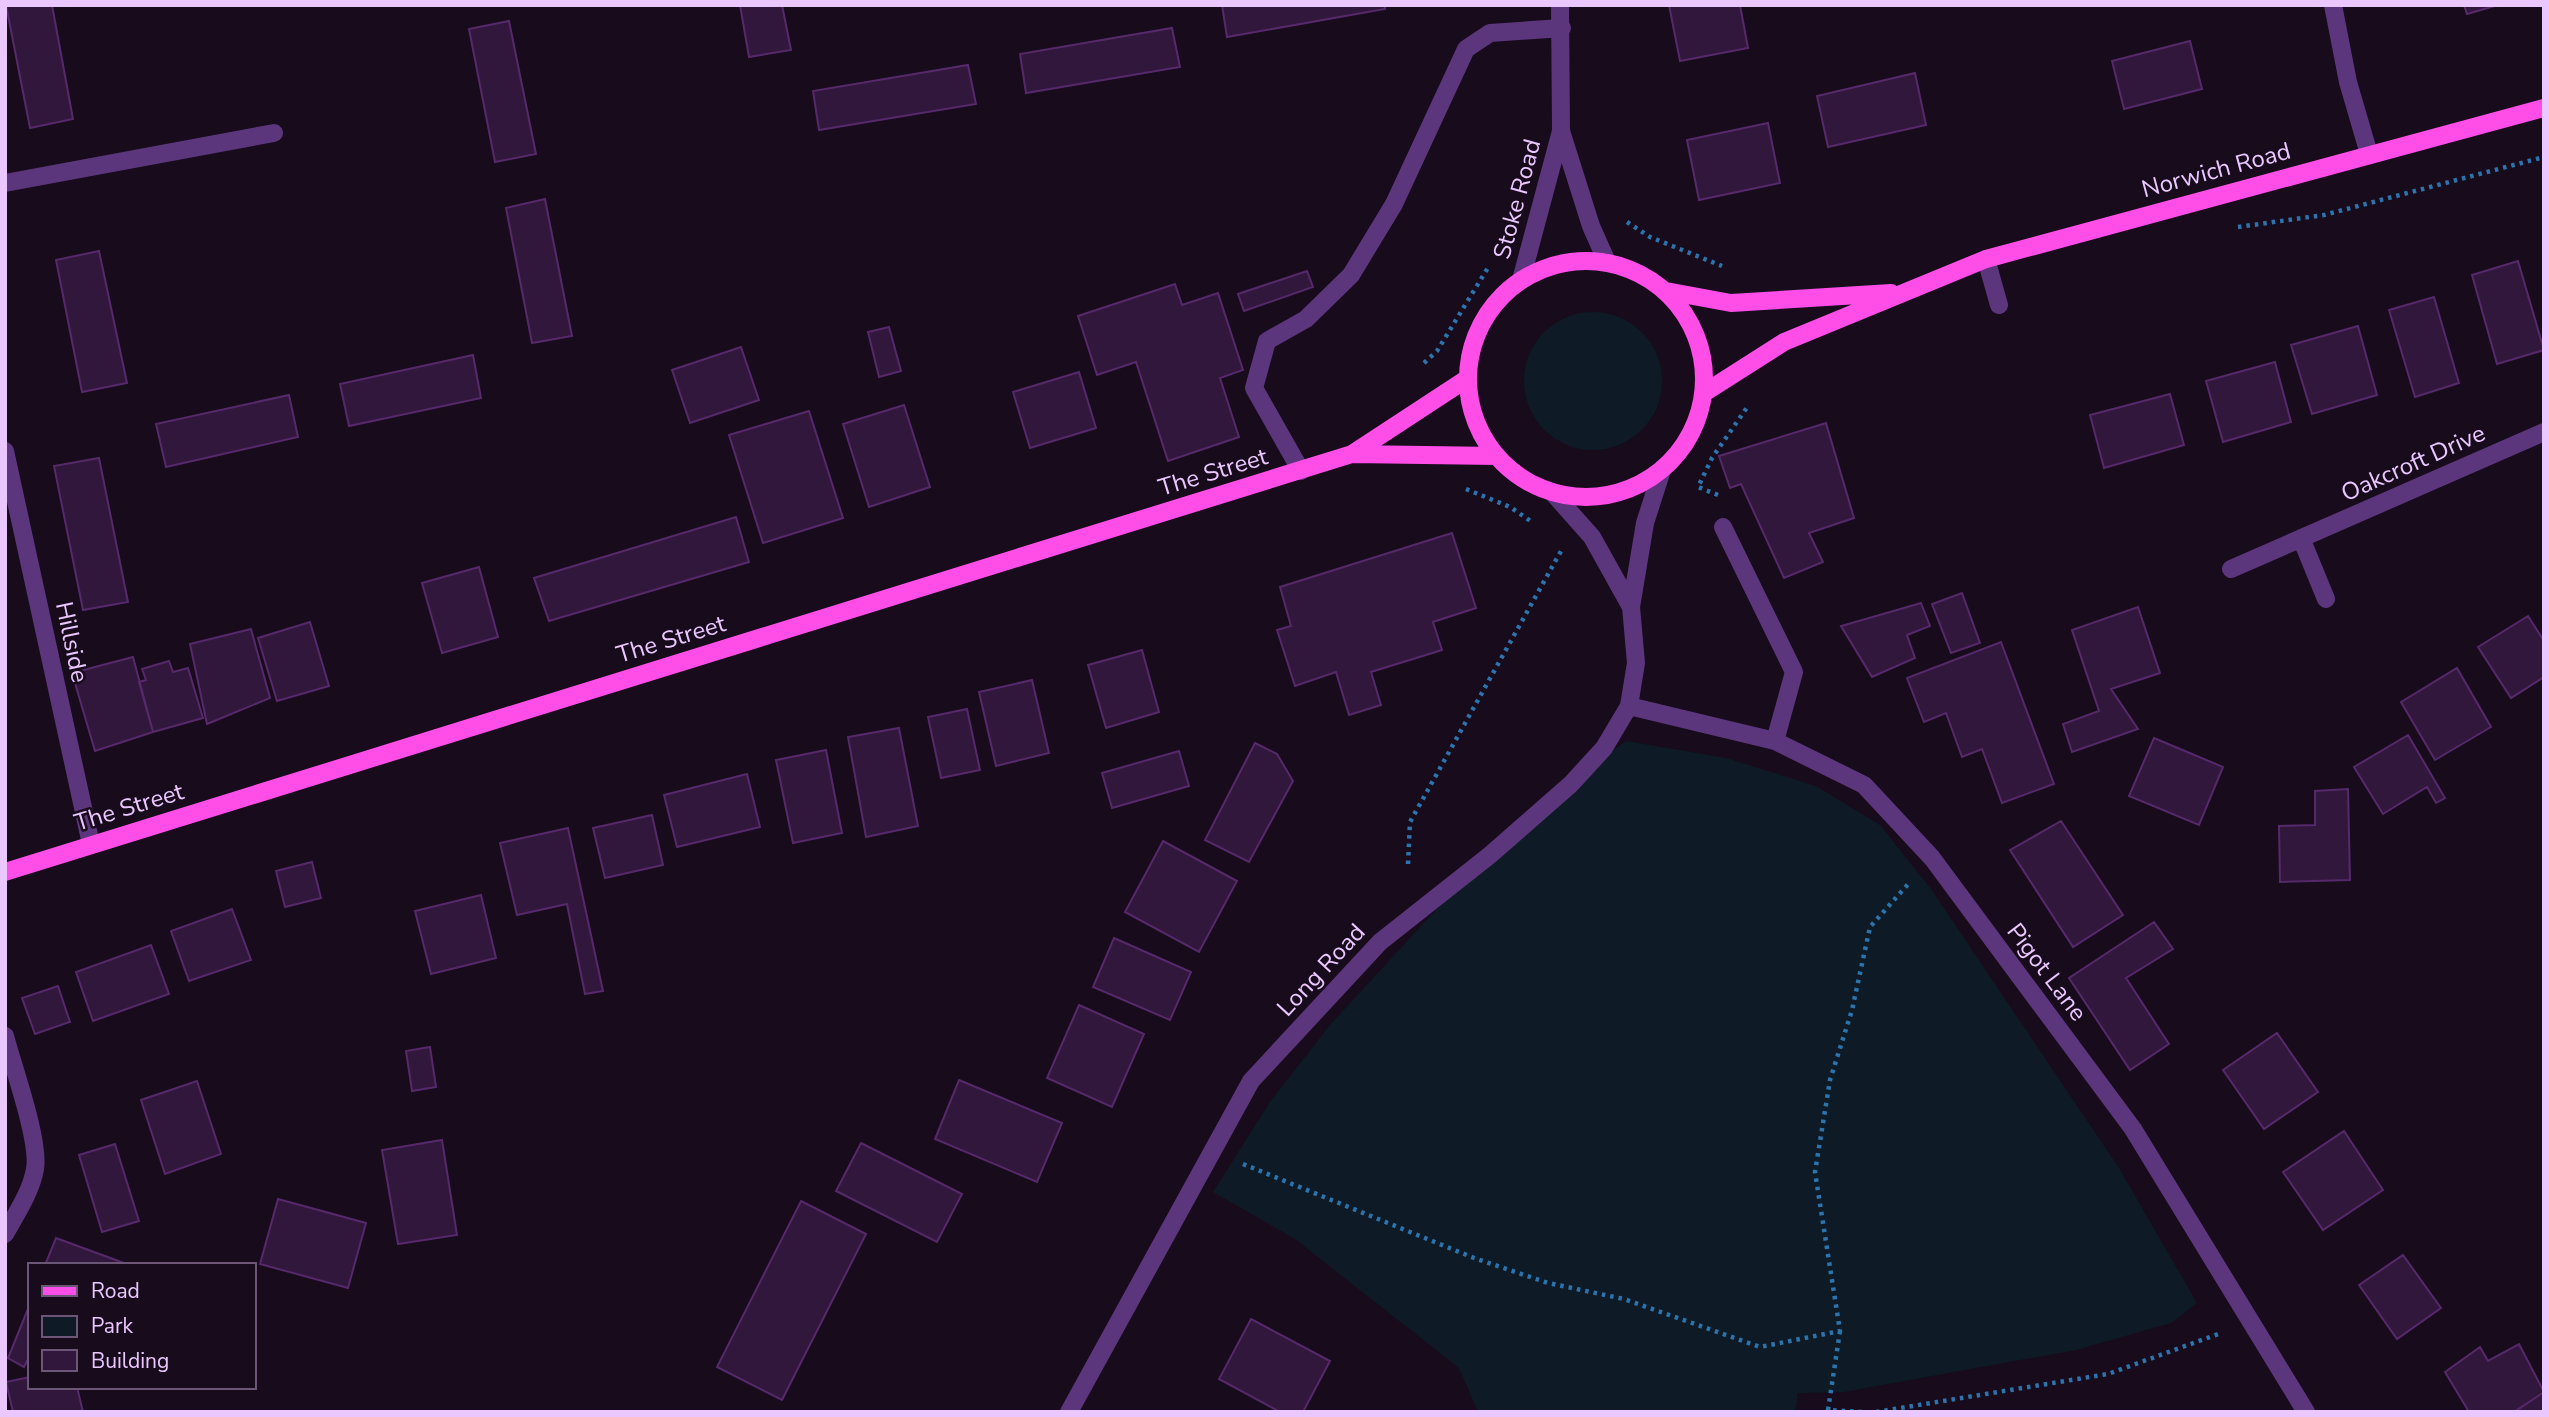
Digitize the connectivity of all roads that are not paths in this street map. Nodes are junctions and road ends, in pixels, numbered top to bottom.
1 (1560, 5) edge
2 (2333, 5) edge
3 (1562, 28) junction
4 (2544, 108) edge
5 (1561, 131) junction
6 (274, 133) dead end
7 (2369, 154) junction
8 (5, 183) edge
9 (1986, 259) junction
10 (1607, 262) junction
11 (1521, 280) junction
12 (1666, 291) junction
13 (1905, 292) junction
14 (1999, 305) dead end
15 (1468, 378) junction
16 (1704, 393) junction
17 (2544, 432) edge
18 (5, 451) edge
19 (1352, 454) junction
20 (1497, 456) junction
21 (1662, 470) junction
22 (1301, 471) junction
23 (1552, 492) junction
24 (1723, 527) dead end
25 (2301, 538) junction
26 (2231, 569) dead end
27 (2326, 599) dead end
28 (1631, 607) junction
29 (1629, 706) junction
30 (1775, 741) junction
31 (91, 844) junction
32 (5, 872) edge
33 (5, 1036) edge
34 (5, 1234) edge
35 (1069, 1412) edge
36 (2306, 1412) edge

1 - 3 street, Stoke Road
2 - 7 street
3 - 5 street, Stoke Road
3 - 22 street
4 - 7 main road, Norwich Road
5 - 10 street, Stoke Road
5 - 11 street, Stoke Road
6 - 8 street
7 - 9 main road, Norwich Road
9 - 13 main road, Norwich Road
9 - 14 street
10 - 11 main road
10 - 12 main road
11 - 15 main road
12 - 13 main road, Norwich Road
12 - 16 main road
13 - 16 main road, Norwich Road
15 - 19 main road, The Street
15 - 20 main road
16 - 21 main road
17 - 25 street, Oakcroft Drive
18 - 31 street, Hillside
19 - 20 main road, The Street
19 - 22 main road, The Street
20 - 23 main road
21 - 23 main road
21 - 28 street, Long Road
22 - 31 main road, The Street
23 - 28 street, Long Road
24 - 30 street
25 - 26 street, Oakcroft Drive
25 - 27 street
28 - 29 street, Long Road
29 - 30 street, Pigot Lane
29 - 35 street, Long Road
30 - 36 street, Pigot Lane
31 - 32 main road, The Street
33 - 34 street

